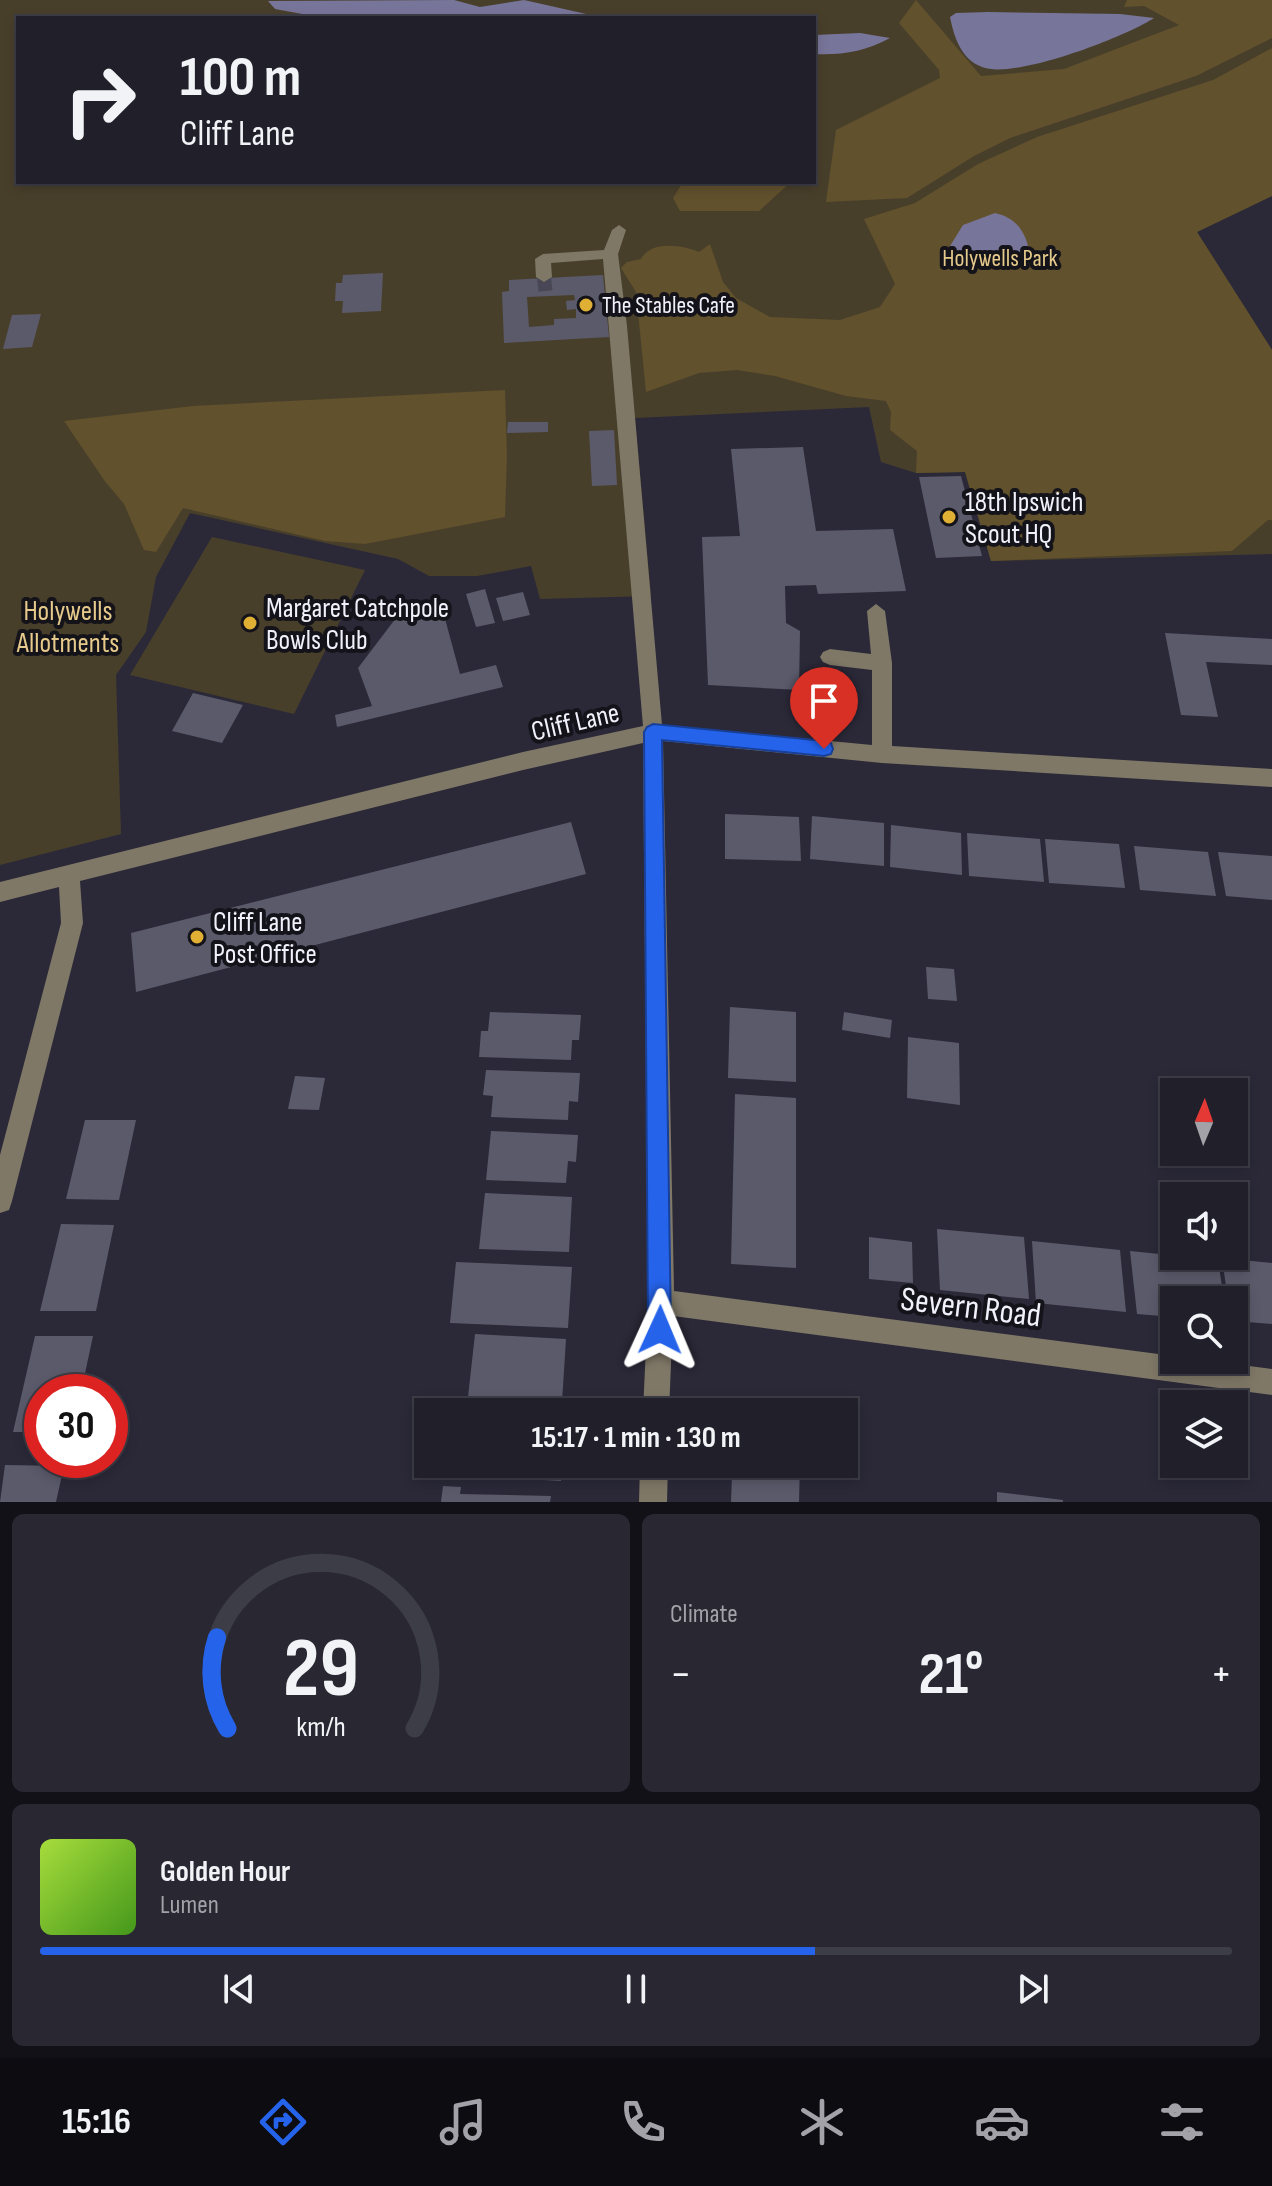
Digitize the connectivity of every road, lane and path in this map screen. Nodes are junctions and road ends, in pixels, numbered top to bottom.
1 (619, 230) dead end
2 (610, 254) junction
3 (544, 277) dead end
4 (876, 611) dead end
5 (830, 657) dead end
6 (882, 663) junction
7 (653, 732) junction
8 (882, 754) junction
9 (1272, 778) edge
10 (69, 875) junction
11 (0, 892) edge
12 (0, 1201) edge
13 (661, 1302) junction
14 (1272, 1382) edge
15 (657, 1398) edge
16 (654, 1478) edge
17 (653, 1502) edge

1 - 2 street
2 - 3 street
2 - 7 street
4 - 6 street
5 - 6 street
6 - 8 street
7 - 8 street, Cliff Lane
7 - 10 street, Cliff Lane
7 - 13 street
8 - 9 street, Cliff Lane
10 - 11 street, Cliff Lane
10 - 12 street
13 - 14 street, Severn Road
13 - 15 street
16 - 17 street

